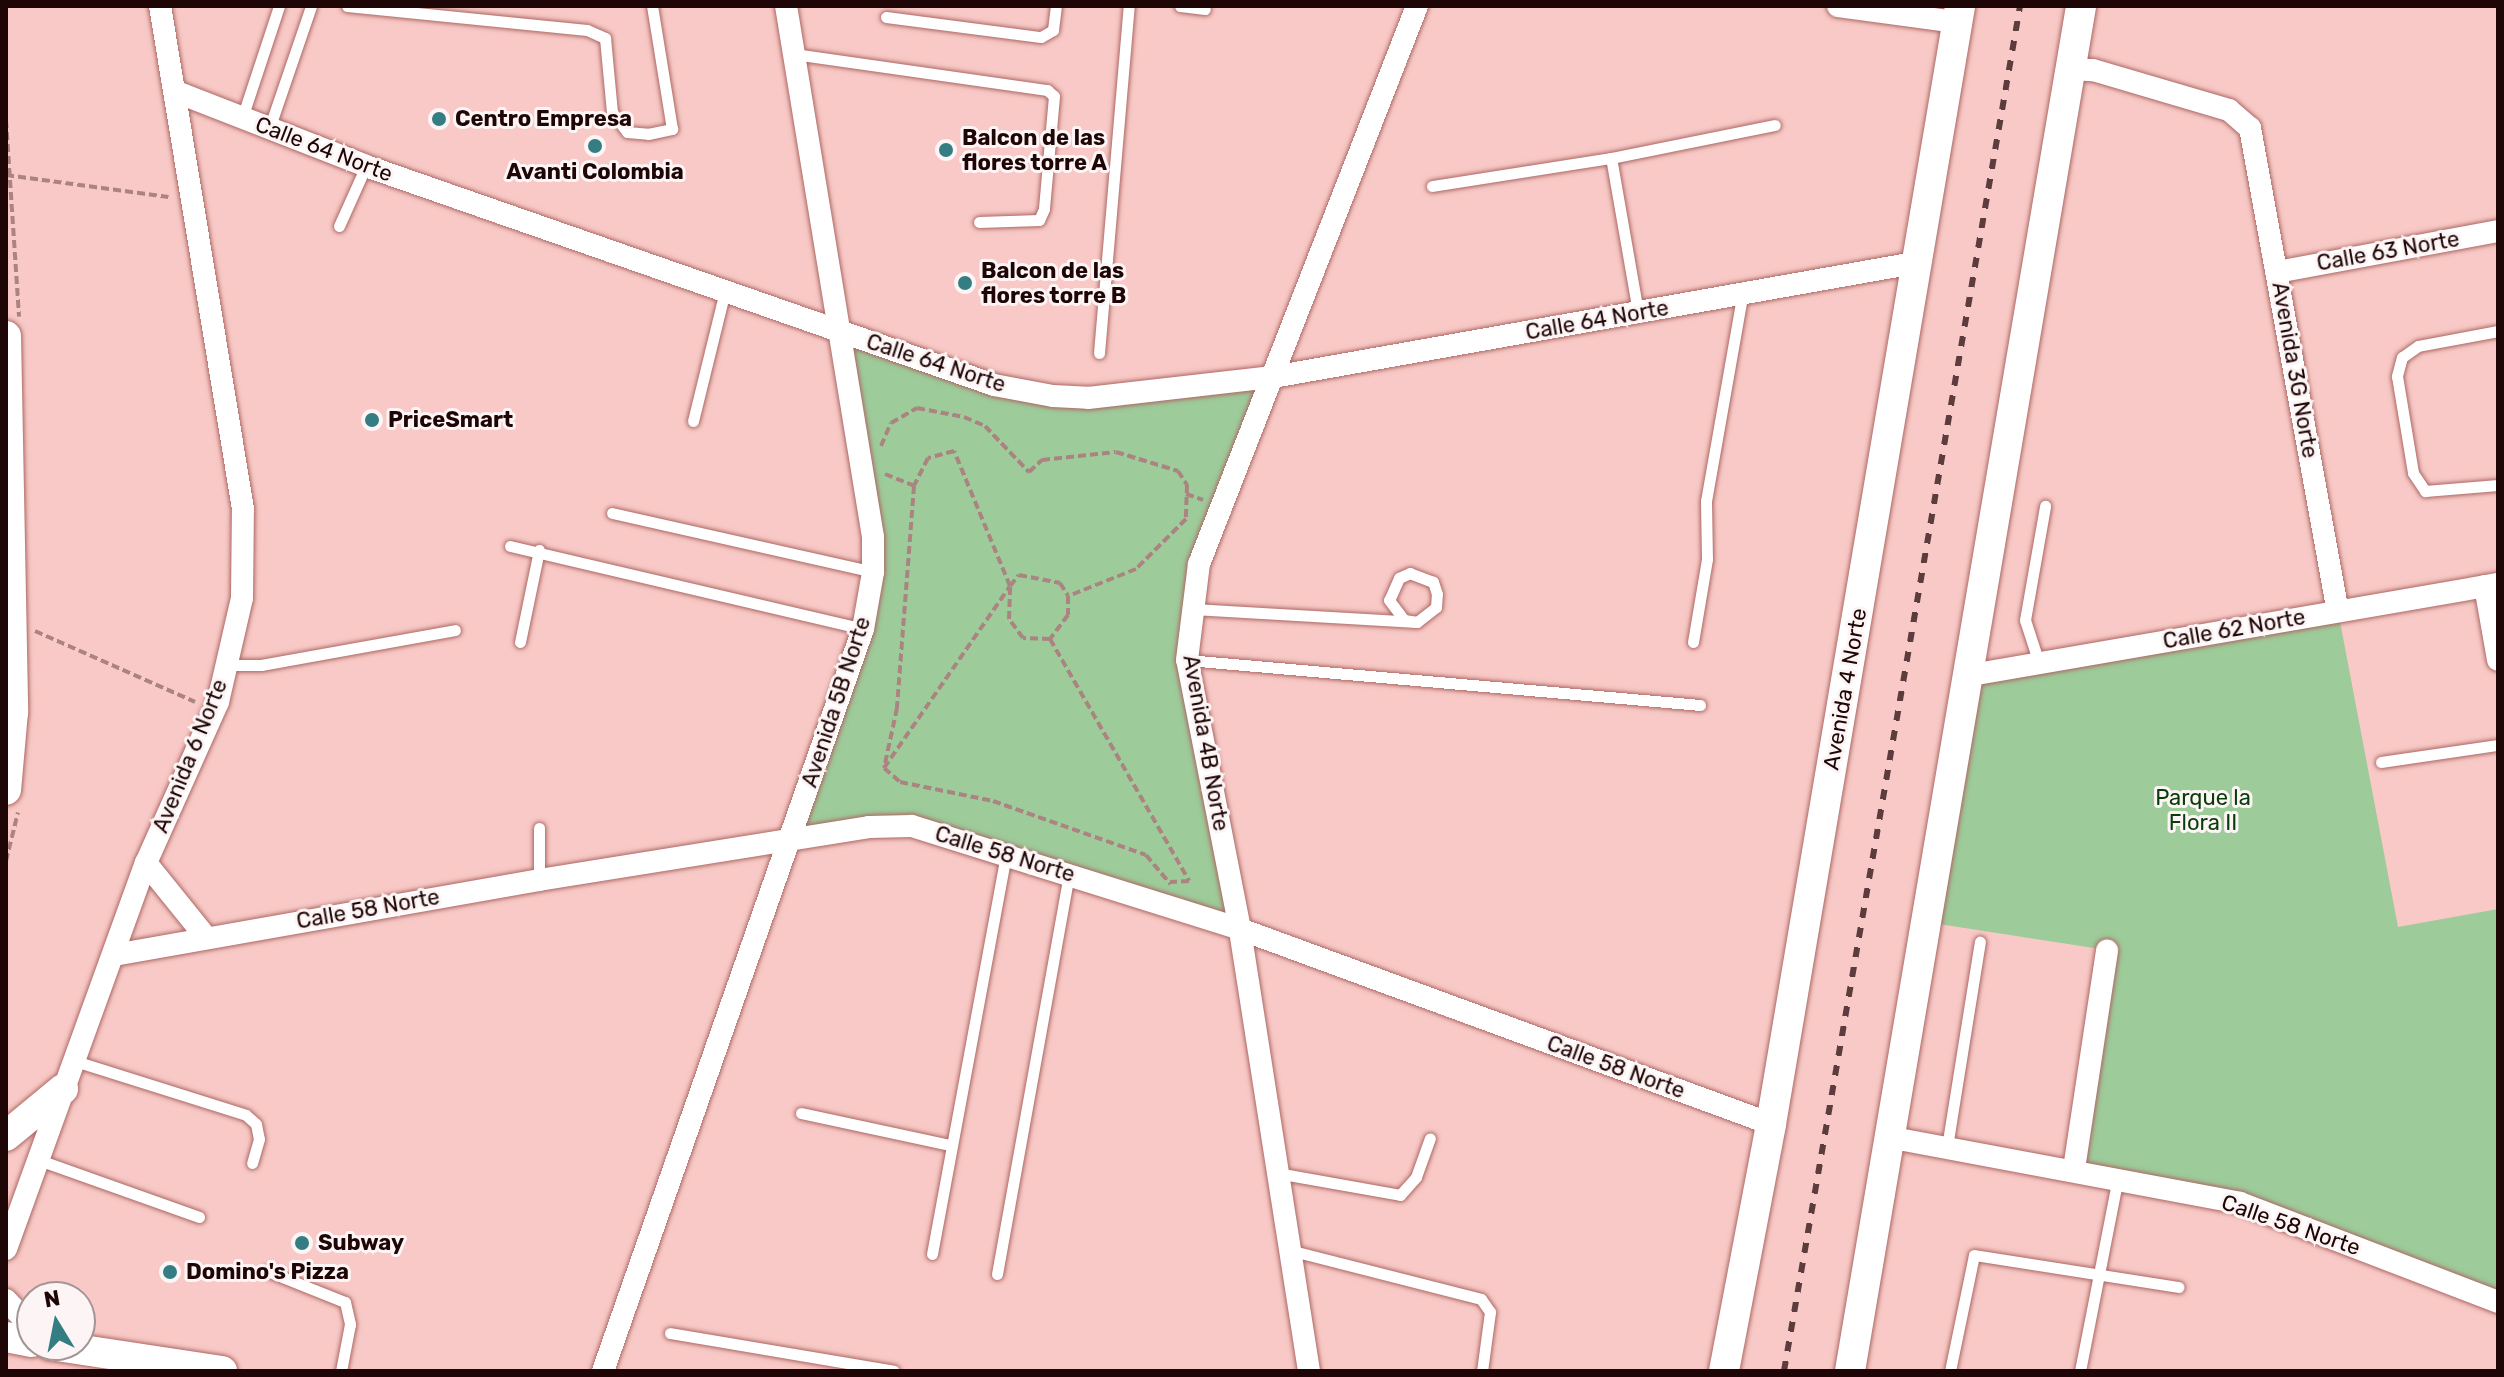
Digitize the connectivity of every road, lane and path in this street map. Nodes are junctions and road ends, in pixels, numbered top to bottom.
1 (160, 6) edge
2 (279, 6) edge
3 (311, 6) edge
4 (347, 6) edge
5 (652, 6) edge
6 (786, 6) edge
7 (1056, 6) edge
8 (1129, 6) edge
9 (1180, 6) edge
10 (1417, 6) edge
11 (1838, 6) edge
12 (2081, 6) edge
13 (1205, 9) dead end
14 (1959, 14) edge
15 (886, 17) dead end
16 (794, 54) junction
17 (2071, 69) junction
18 (174, 91) junction
19 (242, 118) junction
20 (1775, 125) dead end
21 (269, 129) junction
22 (1611, 158) junction
23 (366, 166) junction
24 (6, 175) edge
25 (1432, 186) dead end
26 (175, 198) dead end
27 (979, 222) dead end
28 (339, 226) dead end
29 (2498, 231) edge
30 (1920, 262) junction
31 (2277, 272) junction
32 (725, 291) junction
33 (1742, 296) junction
34 (1638, 312) junction
35 (837, 330) junction
36 (2498, 331) edge
37 (6, 336) edge
38 (1099, 353) dead end
39 (1273, 377) junction
40 (693, 421) dead end
41 (2498, 485) edge
42 (914, 486) junction
43 (2045, 506) dead end
44 (612, 513) dead end
45 (510, 546) dead end
46 (539, 550) junction
47 (873, 572) junction
48 (2492, 585) edge
49 (1010, 586) junction
50 (1068, 596) junction
51 (1193, 609) junction
52 (2338, 611) junction
53 (1417, 622) junction
54 (25, 626) dead end
55 (863, 629) junction
56 (455, 630) dead end
57 (1050, 639) junction
58 (520, 642) dead end
59 (1693, 642) dead end
60 (1187, 660) junction
61 (2498, 660) edge
62 (2039, 663) junction
63 (227, 665) junction
64 (1971, 675) junction
65 (198, 703) dead end
66 (1700, 705) dead end
67 (2498, 745) edge
68 (2381, 762) dead end
69 (884, 768) junction
70 (6, 790) edge
71 (539, 828) dead end
72 (790, 840) junction
73 (1007, 852) junction
74 (146, 863) junction
75 (1069, 874) junction
76 (539, 880) junction
77 (1170, 882) junction
78 (1172, 907) junction
79 (1240, 929) junction
80 (205, 936) junction
81 (1980, 942) dead end
82 (2107, 950) dead end
83 (114, 955) junction
84 (75, 1061) junction
85 (63, 1089) junction
86 (801, 1113) dead end
87 (1771, 1124) junction
88 (6, 1136) edge
89 (1888, 1137) junction
90 (1430, 1138) dead end
91 (950, 1145) junction
92 (1947, 1147) junction
93 (39, 1160) junction
94 (252, 1163) dead end
95 (2074, 1169) junction
96 (1275, 1173) junction
97 (2118, 1178) junction
98 (199, 1217) dead end
99 (6, 1249) edge
100 (1289, 1250) junction
101 (932, 1254) dead end
102 (267, 1271) dead end
103 (2097, 1272) junction
104 (997, 1274) dead end
105 (2179, 1287) dead end
106 (2498, 1302) edge
107 (670, 1333) dead end
108 (96, 1353) edge
109 (152, 1364) edge
110 (222, 1371) edge
111 (341, 1371) edge
112 (603, 1371) edge
113 (894, 1371) edge
114 (1309, 1371) edge
115 (1482, 1371) edge
116 (1724, 1371) edge
117 (1850, 1371) edge
118 (1950, 1371) edge
119 (2080, 1371) edge

1 - 18 street, Avenida 6 Norte
2 - 19 lane
3 - 21 lane
4 - 5 lane
6 - 16 street, Avenida 5B Norte
7 - 15 lane
8 - 38 lane
9 - 13 lane
10 - 39 street, Avenida 4B Norte
11 - 14 street
12 - 17 main road
14 - 30 main road, Avenida 4 Norte
16 - 27 lane
16 - 35 street, Avenida 5B Norte
17 - 31 street, Avenida 3G Norte
17 - 64 main road
18 - 19 street, Calle 64 Norte
18 - 63 street, Avenida 6 Norte
19 - 21 street, Calle 64 Norte
20 - 22 lane
21 - 23 street, Calle 64 Norte
22 - 25 lane
22 - 34 lane
23 - 28 lane
23 - 32 street, Calle 64 Norte
24 - 26 path
29 - 31 street, Calle 63 Norte
30 - 33 street, Calle 64 Norte
30 - 87 main road, Avenida 4 Norte
31 - 52 street, Avenida 3G Norte
32 - 35 street, Calle 64 Norte
32 - 40 lane
33 - 34 street, Calle 64 Norte
33 - 59 lane
34 - 39 street, Calle 64 Norte
35 - 39 street, Calle 64 Norte
35 - 47 street, Avenida 5B Norte
36 - 41 lane
37 - 70 main road
39 - 51 street, Avenida 4B Norte
42 - 49 path
42 - 50 path
42 - 69 path
43 - 62 lane
44 - 47 lane
45 - 46 lane
46 - 55 lane
46 - 58 lane
47 - 55 street, Avenida 5B Norte
48 - 52 street, Calle 62 Norte
48 - 61 street
49 - 50 path
49 - 57 path
49 - 69 path
50 - 57 path
51 - 53 lane
51 - 60 street, Avenida 4B Norte
52 - 62 street, Calle 62 Norte
53 - 53 lane
54 - 65 path
55 - 72 street, Avenida 5B Norte
56 - 63 lane
57 - 77 path
60 - 66 lane
60 - 79 street, Avenida 4B Norte
62 - 64 street, Calle 62 Norte
63 - 74 street, Avenida 6 Norte
64 - 89 main road
67 - 68 lane
69 - 77 path
71 - 76 lane
72 - 73 street, Calle 58 Norte
72 - 76 street, Calle 58 Norte
72 - 112 street, Avenida 5B Norte
73 - 75 street, Calle 58 Norte
73 - 91 lane
74 - 80 street
74 - 83 street, Avenida 6 Norte
75 - 78 street, Calle 58 Norte
75 - 104 lane
76 - 80 street, Calle 58 Norte
77 - 78 path
78 - 79 street, Calle 58 Norte
79 - 87 street, Calle 58 Norte
79 - 96 street, Avenida 4B Norte
80 - 83 street, Calle 58 Norte
81 - 92 lane
82 - 95 street
83 - 84 street, Avenida 6 Norte
84 - 85 street, Avenida 6 Norte
84 - 94 lane
85 - 88 main road
85 - 93 street, Avenida 6 Norte
86 - 91 lane
87 - 116 main road, Avenida 4 Norte
89 - 92 street, Calle 58 Norte
89 - 117 main road
90 - 96 lane
91 - 101 lane
92 - 95 street, Calle 58 Norte
93 - 98 lane
93 - 99 street, Avenida 6 Norte
95 - 97 street, Calle 58 Norte
96 - 100 street, Avenida 4B Norte
97 - 103 lane
97 - 106 street, Calle 58 Norte
100 - 114 street, Avenida 4B Norte
100 - 115 lane
102 - 111 lane
103 - 105 lane
103 - 118 lane
103 - 119 lane
107 - 113 lane
108 - 109 main road
109 - 110 main road

